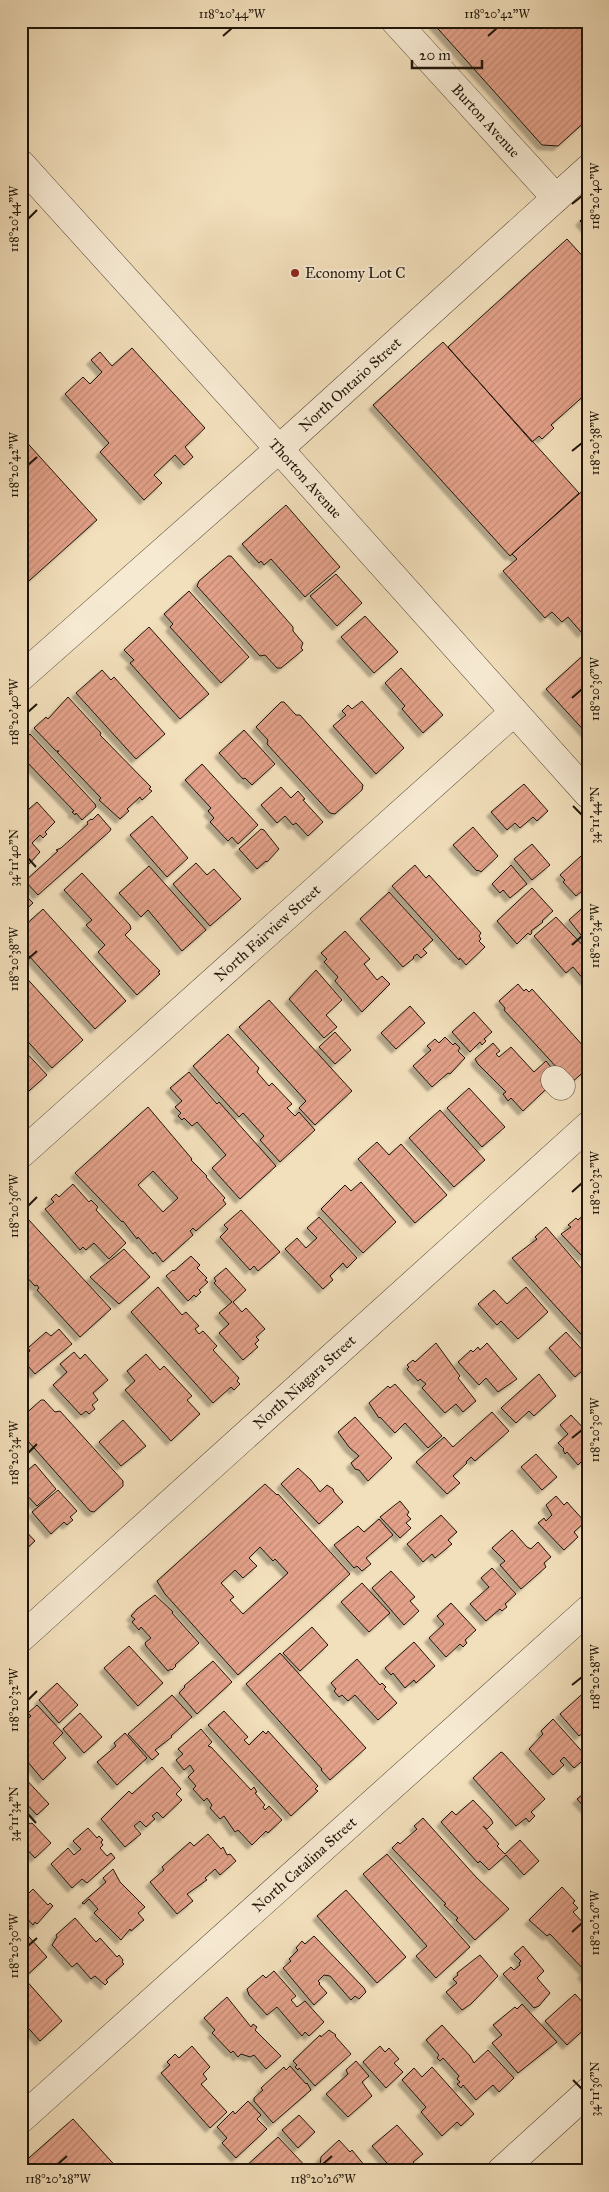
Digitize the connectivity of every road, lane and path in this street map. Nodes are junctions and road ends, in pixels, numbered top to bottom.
1 (396, 21) edge
2 (21, 164) edge
3 (588, 169) edge
4 (556, 198) junction
5 (280, 449) junction
6 (21, 677) edge
7 (514, 712) junction
8 (588, 794) edge
9 (588, 1126) edge
10 (21, 1154) edge
11 (588, 1610) edge
12 (21, 1638) edge
13 (588, 2092) edge
14 (21, 2119) edge
15 (501, 2171) edge

1 - 4 street, Burton Avenue
2 - 5 street, Thorton Avenue
3 - 4 street, North Ontario Street
4 - 5 street, North Ontario Street
5 - 6 street, North Ontario Street
5 - 7 street, Thorton Avenue
7 - 8 street, Thorton Avenue
7 - 10 street, North Fairview Street
9 - 12 street, North Niagara Street
11 - 14 street, North Catalina Street
13 - 15 street

